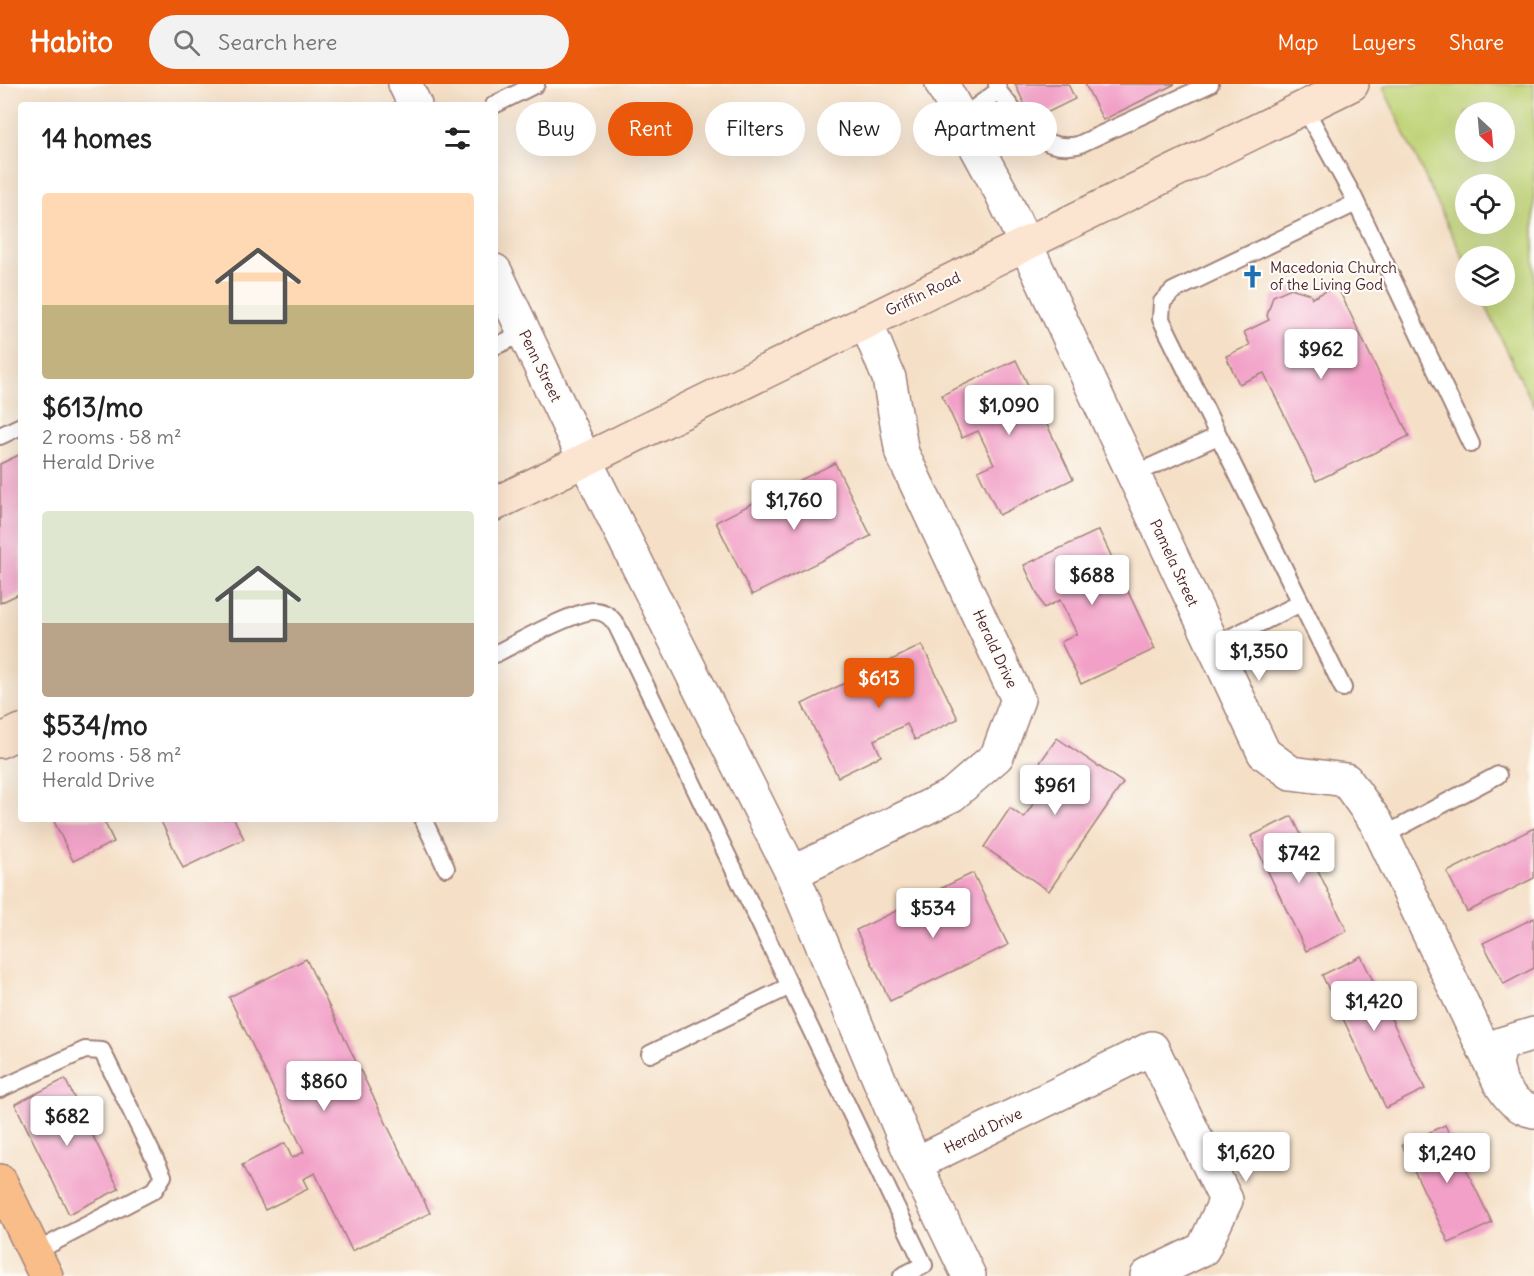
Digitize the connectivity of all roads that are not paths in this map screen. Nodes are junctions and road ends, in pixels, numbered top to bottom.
1 (405, 84) edge
2 (536, 84) edge
3 (942, 84) edge
4 (1210, 84) edge
5 (1352, 84) edge
6 (997, 87) edge
7 (414, 102) edge
8 (952, 102) edge
9 (980, 102) edge
10 (498, 103) edge
11 (1304, 107) junction
12 (982, 156) edge
13 (1356, 203) junction
14 (1024, 245) junction
15 (498, 277) edge
16 (866, 322) junction
17 (525, 333) junction
18 (498, 345) edge
19 (18, 427) edge
20 (0, 436) edge
21 (1218, 436) junction
22 (1471, 444) dead end
23 (585, 460) junction
24 (1133, 475) junction
25 (498, 503) edge
26 (1300, 603) junction
27 (1213, 646) junction
28 (498, 653) edge
29 (1343, 688) dead end
30 (18, 732) edge
31 (0, 741) edge
32 (1498, 775) dead end
33 (424, 822) edge
34 (1383, 836) junction
35 (446, 868) dead end
36 (792, 873) junction
37 (790, 986) junction
38 (1534, 1034) edge
39 (650, 1054) dead end
40 (1500, 1083) junction
41 (0, 1089) edge
42 (1534, 1111) edge
43 (915, 1164) junction
44 (0, 1181) edge
45 (41, 1264) edge
46 (927, 1271) edge
47 (902, 1276) edge
48 (969, 1276) edge
49 (1147, 1276) edge

1 - 7 street
2 - 10 lane
3 - 8 street, Pamela Street
4 - 6 lane
5 - 11 street, Griffin Road
6 - 9 lane
11 - 13 lane
11 - 14 street, Griffin Road
12 - 14 street, Pamela Street
13 - 21 lane
13 - 22 lane
14 - 16 street, Griffin Road
14 - 24 street, Pamela Street
15 - 17 street, Penn Street
16 - 23 street, Griffin Road
16 - 36 street, Herald Drive
17 - 18 lane
17 - 23 street, Penn Street
19 - 20 lane
21 - 24 lane
21 - 26 lane
23 - 25 street, Griffin Road
23 - 36 street
24 - 27 street, Pamela Street
26 - 27 lane
26 - 29 lane
27 - 34 street, Pamela Street
28 - 37 lane
30 - 31 street
32 - 34 lane
33 - 35 lane
34 - 40 street, Pamela Street
36 - 43 street
37 - 39 lane
37 - 46 lane
38 - 40 street
40 - 42 street, Pamela Street
41 - 45 lane
43 - 48 street
43 - 49 street, Herald Drive
44 - 45 highway
46 - 47 lane

